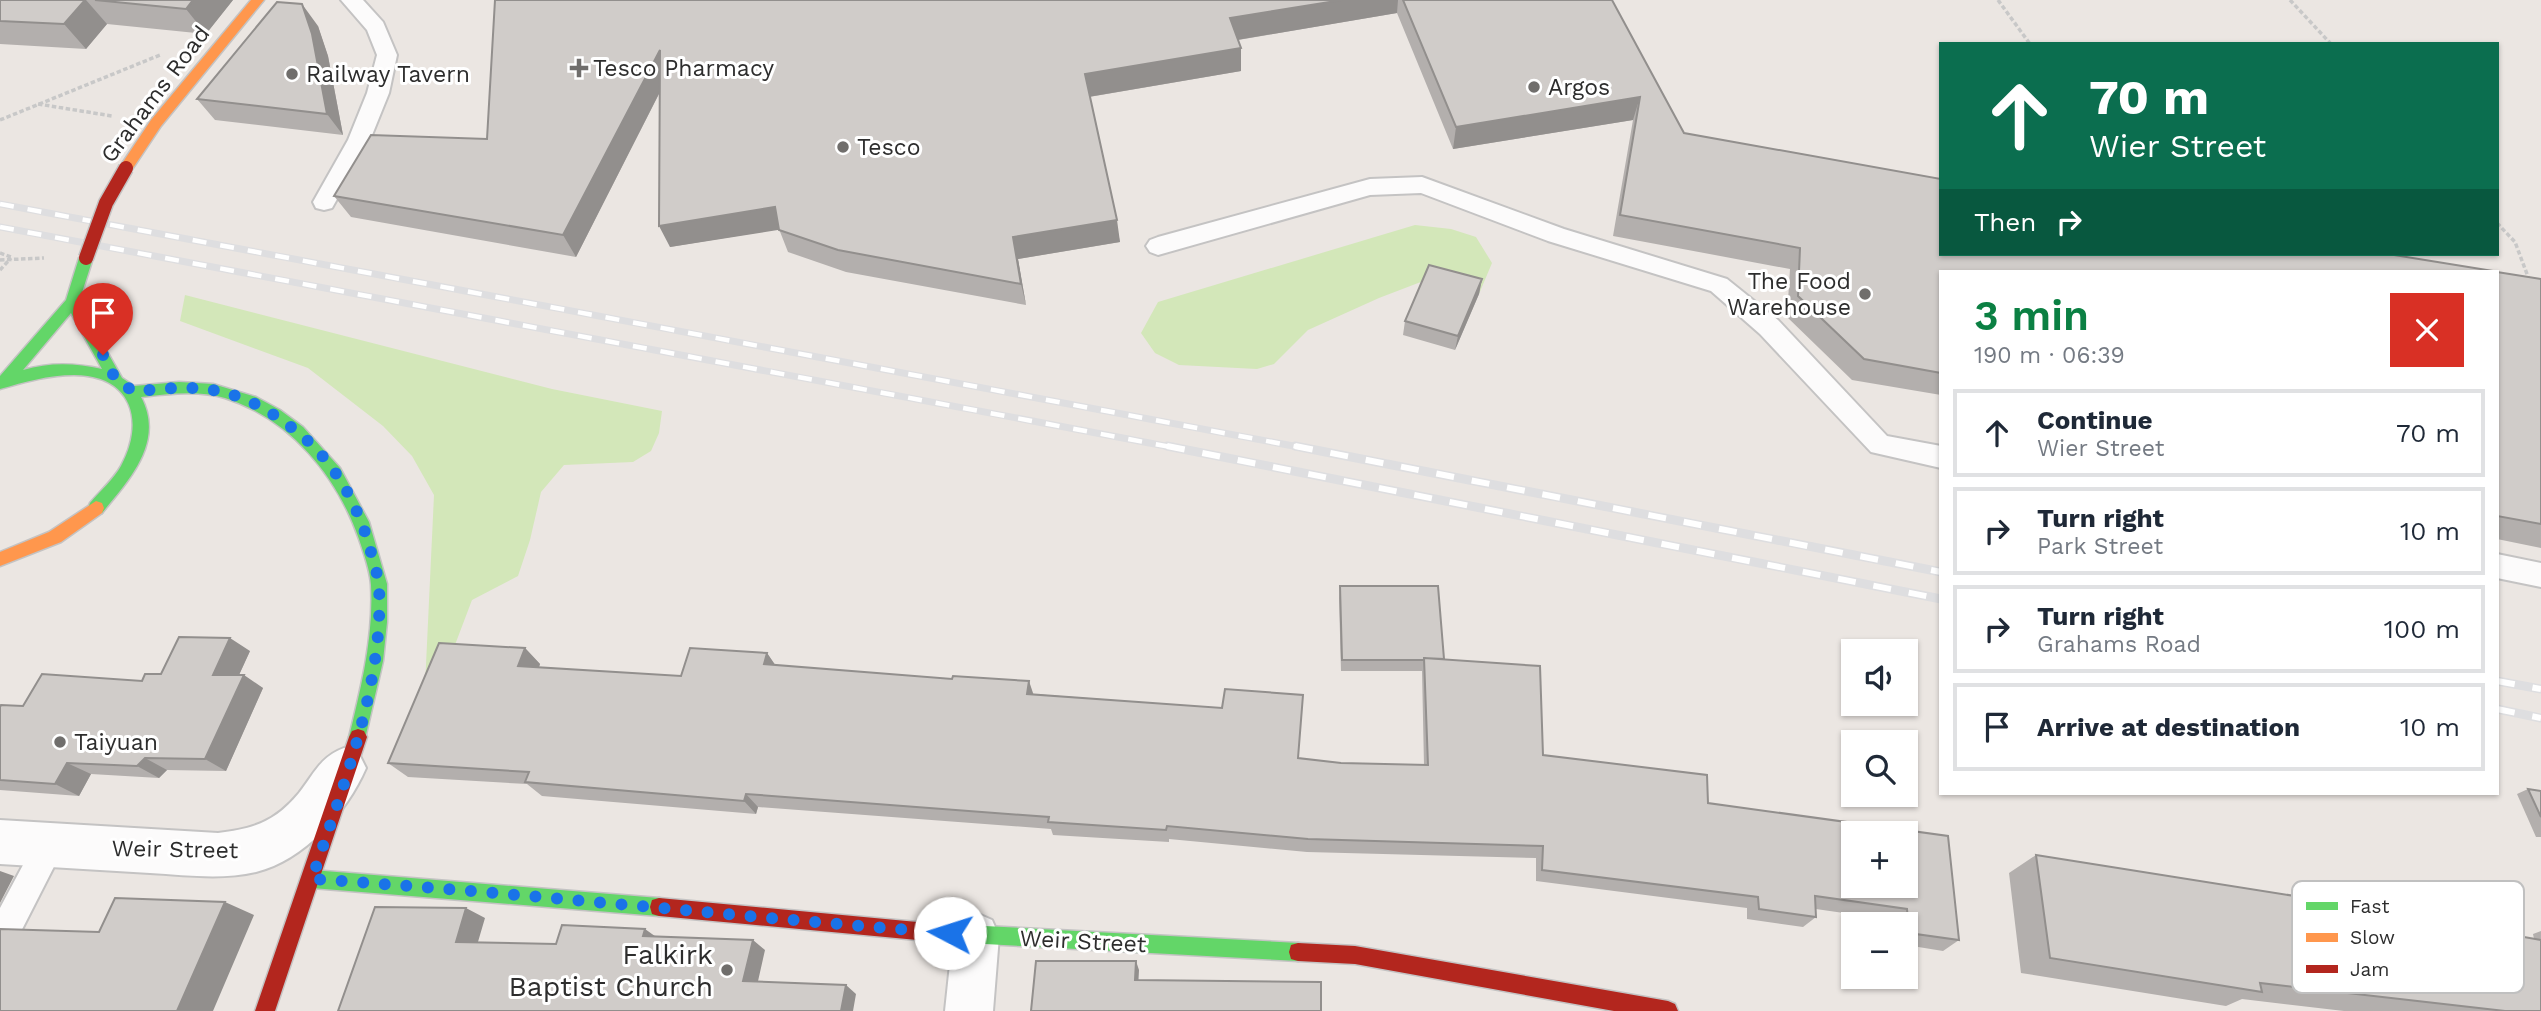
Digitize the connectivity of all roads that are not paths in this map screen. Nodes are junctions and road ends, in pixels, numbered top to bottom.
1 (258, 0) edge
2 (351, 0) edge
3 (324, 202) dead end
4 (1158, 246) dead end
5 (72, 302) junction
6 (115, 378) junction
7 (2, 382) edge
8 (134, 392) junction
9 (1939, 457) edge
10 (0, 559) edge
11 (2499, 566) edge
12 (2541, 575) edge
13 (353, 757) junction
14 (0, 842) edge
15 (50, 845) junction
16 (312, 879) junction
17 (976, 936) junction
18 (0, 940) edge
19 (265, 1011) edge
20 (969, 1011) edge
21 (1668, 1011) edge

1 - 5 main road, Grahams Road, bridge
2 - 3 lane
4 - 9 lane
5 - 6 main road
5 - 7 main road, Grahams Road
6 - 7 main road
6 - 8 main road
8 - 10 main road
8 - 13 main road
11 - 12 lane
13 - 15 street, Weir Street
13 - 16 main road
14 - 15 street, Weir Street
15 - 18 lane
16 - 17 main road, Weir Street
16 - 19 main road
17 - 20 street
17 - 21 main road, Weir Street

